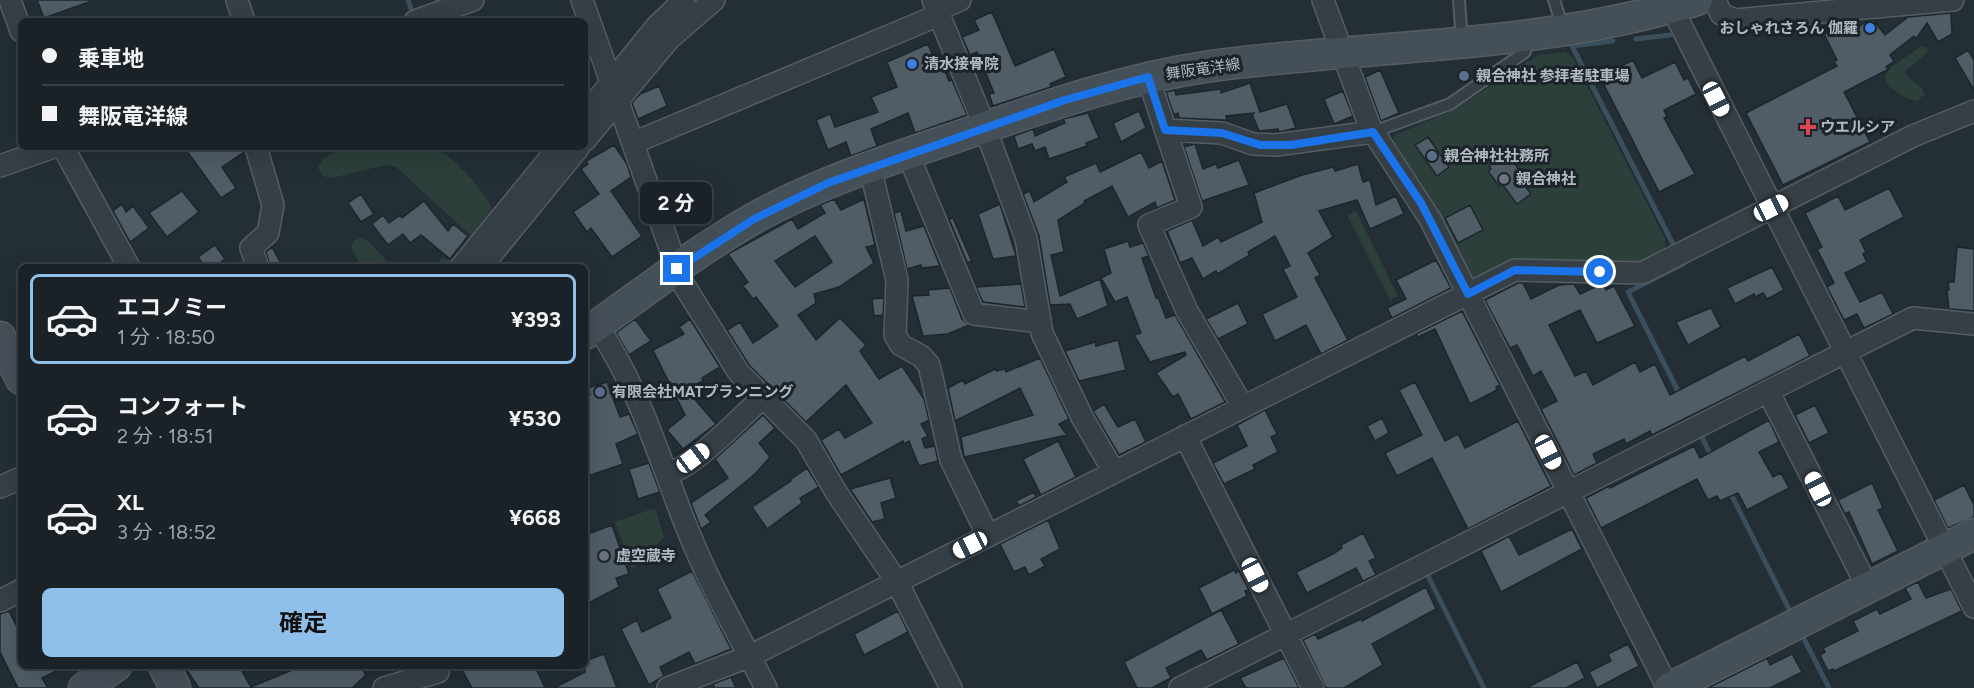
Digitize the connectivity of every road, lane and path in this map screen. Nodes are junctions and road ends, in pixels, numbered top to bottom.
1 (10, 0) edge
2 (237, 0) edge
3 (473, 0) edge
4 (582, 0) edge
5 (684, 0) edge
6 (714, 0) edge
7 (960, 0) edge
8 (1323, 0) edge
9 (1458, 0) edge
10 (1554, 0) edge
11 (1715, 0) edge
12 (1942, 0) edge
13 (1679, 3) edge
14 (936, 8) edge
15 (243, 18) edge
16 (423, 18) edge
17 (18, 23) edge
18 (1564, 31) junction
19 (1524, 37) junction
20 (1462, 43) junction
21 (1342, 54) junction
22 (1148, 77) junction
23 (615, 91) junction
24 (1974, 111) edge
25 (588, 114) edge
26 (985, 128) junction
27 (1165, 130) junction
28 (1373, 132) junction
29 (588, 135) edge
30 (633, 143) junction
31 (45, 150) edge
32 (65, 150) edge
33 (257, 150) edge
34 (557, 150) edge
35 (577, 150) edge
36 (908, 154) junction
37 (0, 166) edge
38 (870, 167) junction
39 (1771, 208) junction
40 (127, 264) edge
41 (257, 264) edge
42 (464, 264) edge
43 (483, 264) edge
44 (677, 269) junction
45 (1468, 294) junction
46 (1038, 319) junction
47 (1974, 324) edge
48 (591, 330) edge
49 (0, 337) edge
50 (1844, 352) junction
51 (18, 373) edge
52 (1768, 391) junction
53 (761, 399) junction
54 (1243, 407) junction
55 (1185, 436) junction
56 (1114, 472) junction
57 (668, 474) junction
58 (18, 479) edge
59 (0, 487) edge
60 (1568, 492) junction
61 (1974, 534) edge
62 (988, 536) junction
63 (1945, 549) junction
64 (897, 582) junction
65 (1868, 588) junction
66 (18, 592) edge
67 (0, 601) edge
68 (1974, 607) edge
69 (1286, 634) junction
70 (750, 656) junction
71 (112, 669) edge
72 (166, 669) edge
73 (439, 675) edge
74 (84, 688) edge
75 (175, 688) edge
76 (384, 688) edge
77 (668, 688) edge
78 (766, 688) edge
79 (951, 688) edge
80 (1180, 688) edge
81 (1313, 688) edge
82 (1669, 688) edge

1 - 17 street
2 - 15 street
3 - 16 street
4 - 23 street
5 - 23 street
6 - 23 street
7 - 14 street
8 - 21 street
9 - 20 lane
10 - 18 lane
11 - 12 street
13 - 18 main road, 舞阪竜洋線
13 - 39 street
14 - 26 street
14 - 30 street
18 - 19 main road, 舞阪竜洋線
19 - 20 main road, 舞阪竜洋線
19 - 28 lane
20 - 21 main road, 舞阪竜洋線
21 - 22 main road, 舞阪竜洋線
21 - 28 street
22 - 26 main road, 舞阪竜洋線
22 - 27 street
23 - 25 street
23 - 29 street
23 - 30 street
24 - 39 street
26 - 36 main road, 舞阪竜洋線
26 - 46 street
27 - 28 street
27 - 54 street
28 - 45 street
30 - 44 street
31 - 37 street
32 - 40 street
33 - 41 street
34 - 42 street
35 - 43 street
36 - 38 main road, 舞阪竜洋線
36 - 46 street
38 - 44 main road, 舞阪竜洋線
38 - 62 street
39 - 45 street
39 - 50 street
44 - 48 main road, 舞阪竜洋線
44 - 53 street
45 - 54 street
45 - 60 street
46 - 56 street
47 - 50 street
48 - 57 street
49 - 51 main road
50 - 52 street
50 - 63 street
52 - 60 street
52 - 65 street
53 - 57 street
53 - 64 street
54 - 55 street
55 - 56 street
55 - 69 street
56 - 62 street
57 - 70 street
58 - 59 street
60 - 69 street
60 - 82 street
61 - 63 main road
62 - 64 street
63 - 65 main road
63 - 68 street
64 - 70 street
64 - 79 street
65 - 82 main road
66 - 67 street
69 - 80 street
69 - 81 street
70 - 77 street
70 - 78 street
71 - 74 main road
72 - 75 main road
73 - 76 street

